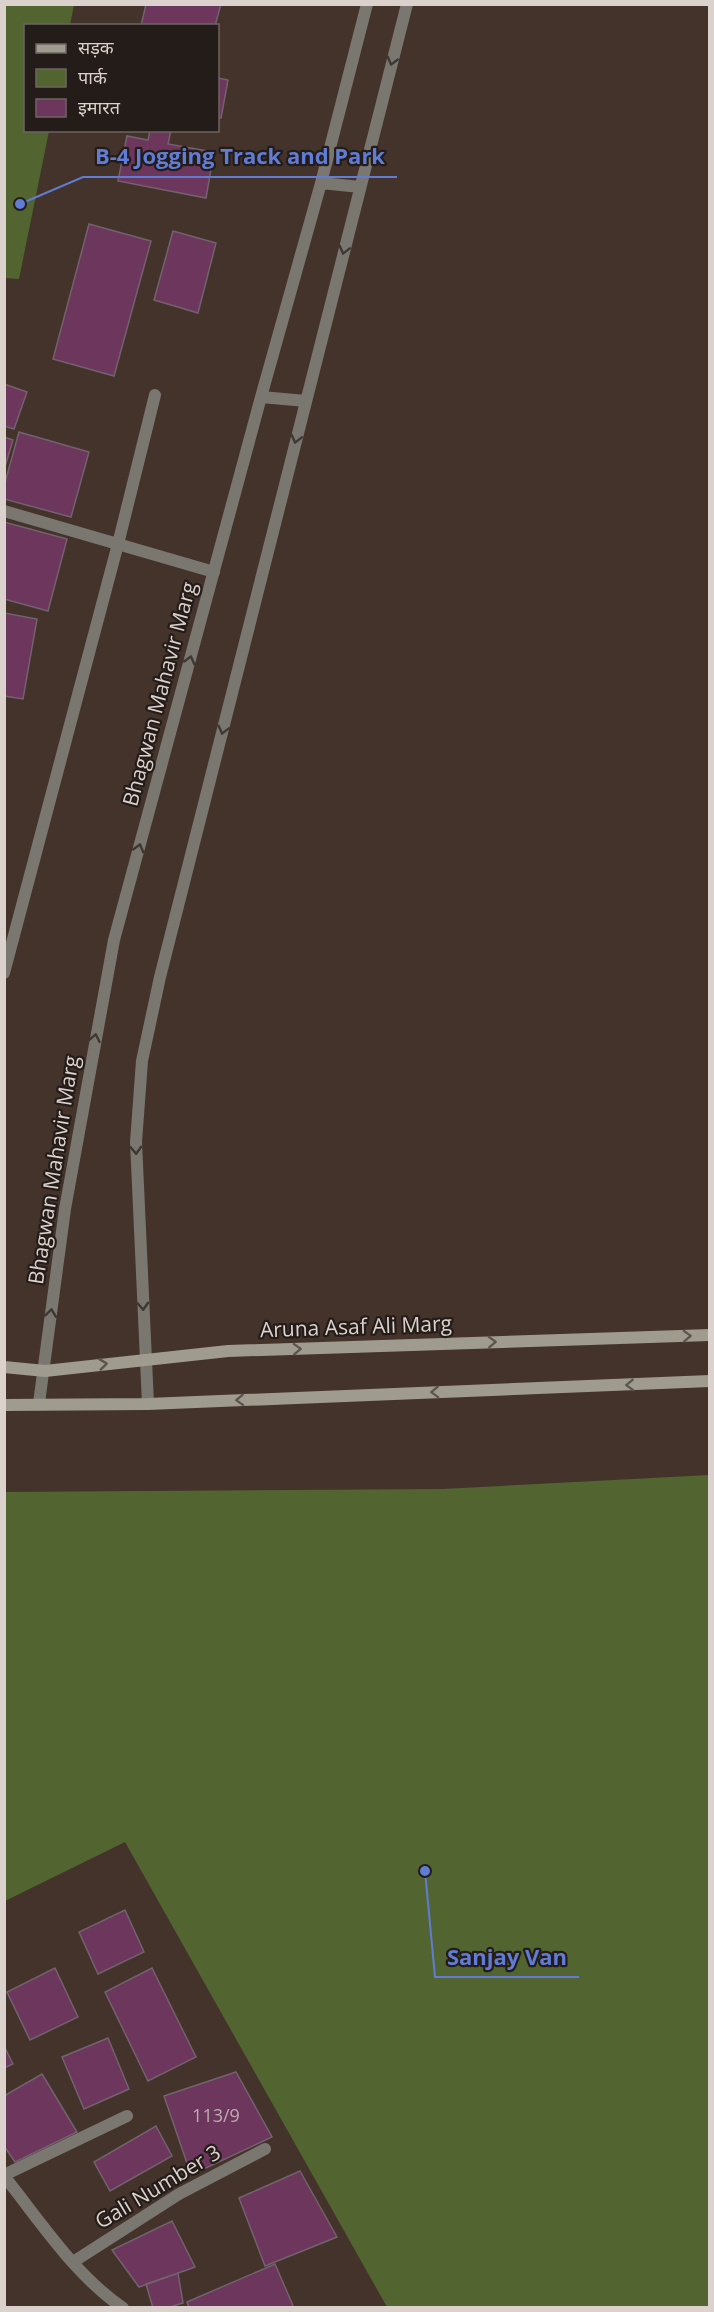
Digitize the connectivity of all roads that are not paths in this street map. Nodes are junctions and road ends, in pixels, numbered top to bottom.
1 (367, 4) edge
2 (407, 4) edge
3 (321, 183) junction
4 (360, 186) junction
5 (155, 395) dead end
6 (261, 397) junction
7 (306, 401) junction
8 (4, 511) edge
9 (118, 544) junction
10 (214, 572) junction
11 (4, 973) edge
12 (710, 1335) edge
13 (146, 1359) junction
14 (4, 1367) edge
15 (45, 1371) junction
16 (710, 1382) edge
17 (39, 1403) junction
18 (148, 1404) junction
19 (4, 1405) edge
20 (127, 2116) dead end
21 (265, 2149) dead end
22 (4, 2176) edge
23 (73, 2262) junction
24 (123, 2307) edge

1 - 3 street, Bhagwan Mahavir Marg
2 -> 4 street
3 - 4 street
3 - 6 street, Bhagwan Mahavir Marg
4 -> 7 street
5 - 9 street
6 - 7 street
6 - 10 street, Bhagwan Mahavir Marg
7 -> 13 street
8 - 9 street
9 - 10 street
9 - 11 street
15 -> 10 street, Bhagwan Mahavir Marg
13 -> 12 main road, Aruna Asaf Ali Marg
15 -> 13 main road, Aruna Asaf Ali Marg
13 - 18 street
14 - 15 main road, Aruna Asaf Ali Marg
15 - 17 street, Bhagwan Mahavir Marg
16 -> 18 main road
17 - 18 main road
17 - 19 main road
20 - 22 street
21 - 23 street, Gali Number 3
22 - 23 street
23 - 24 street

